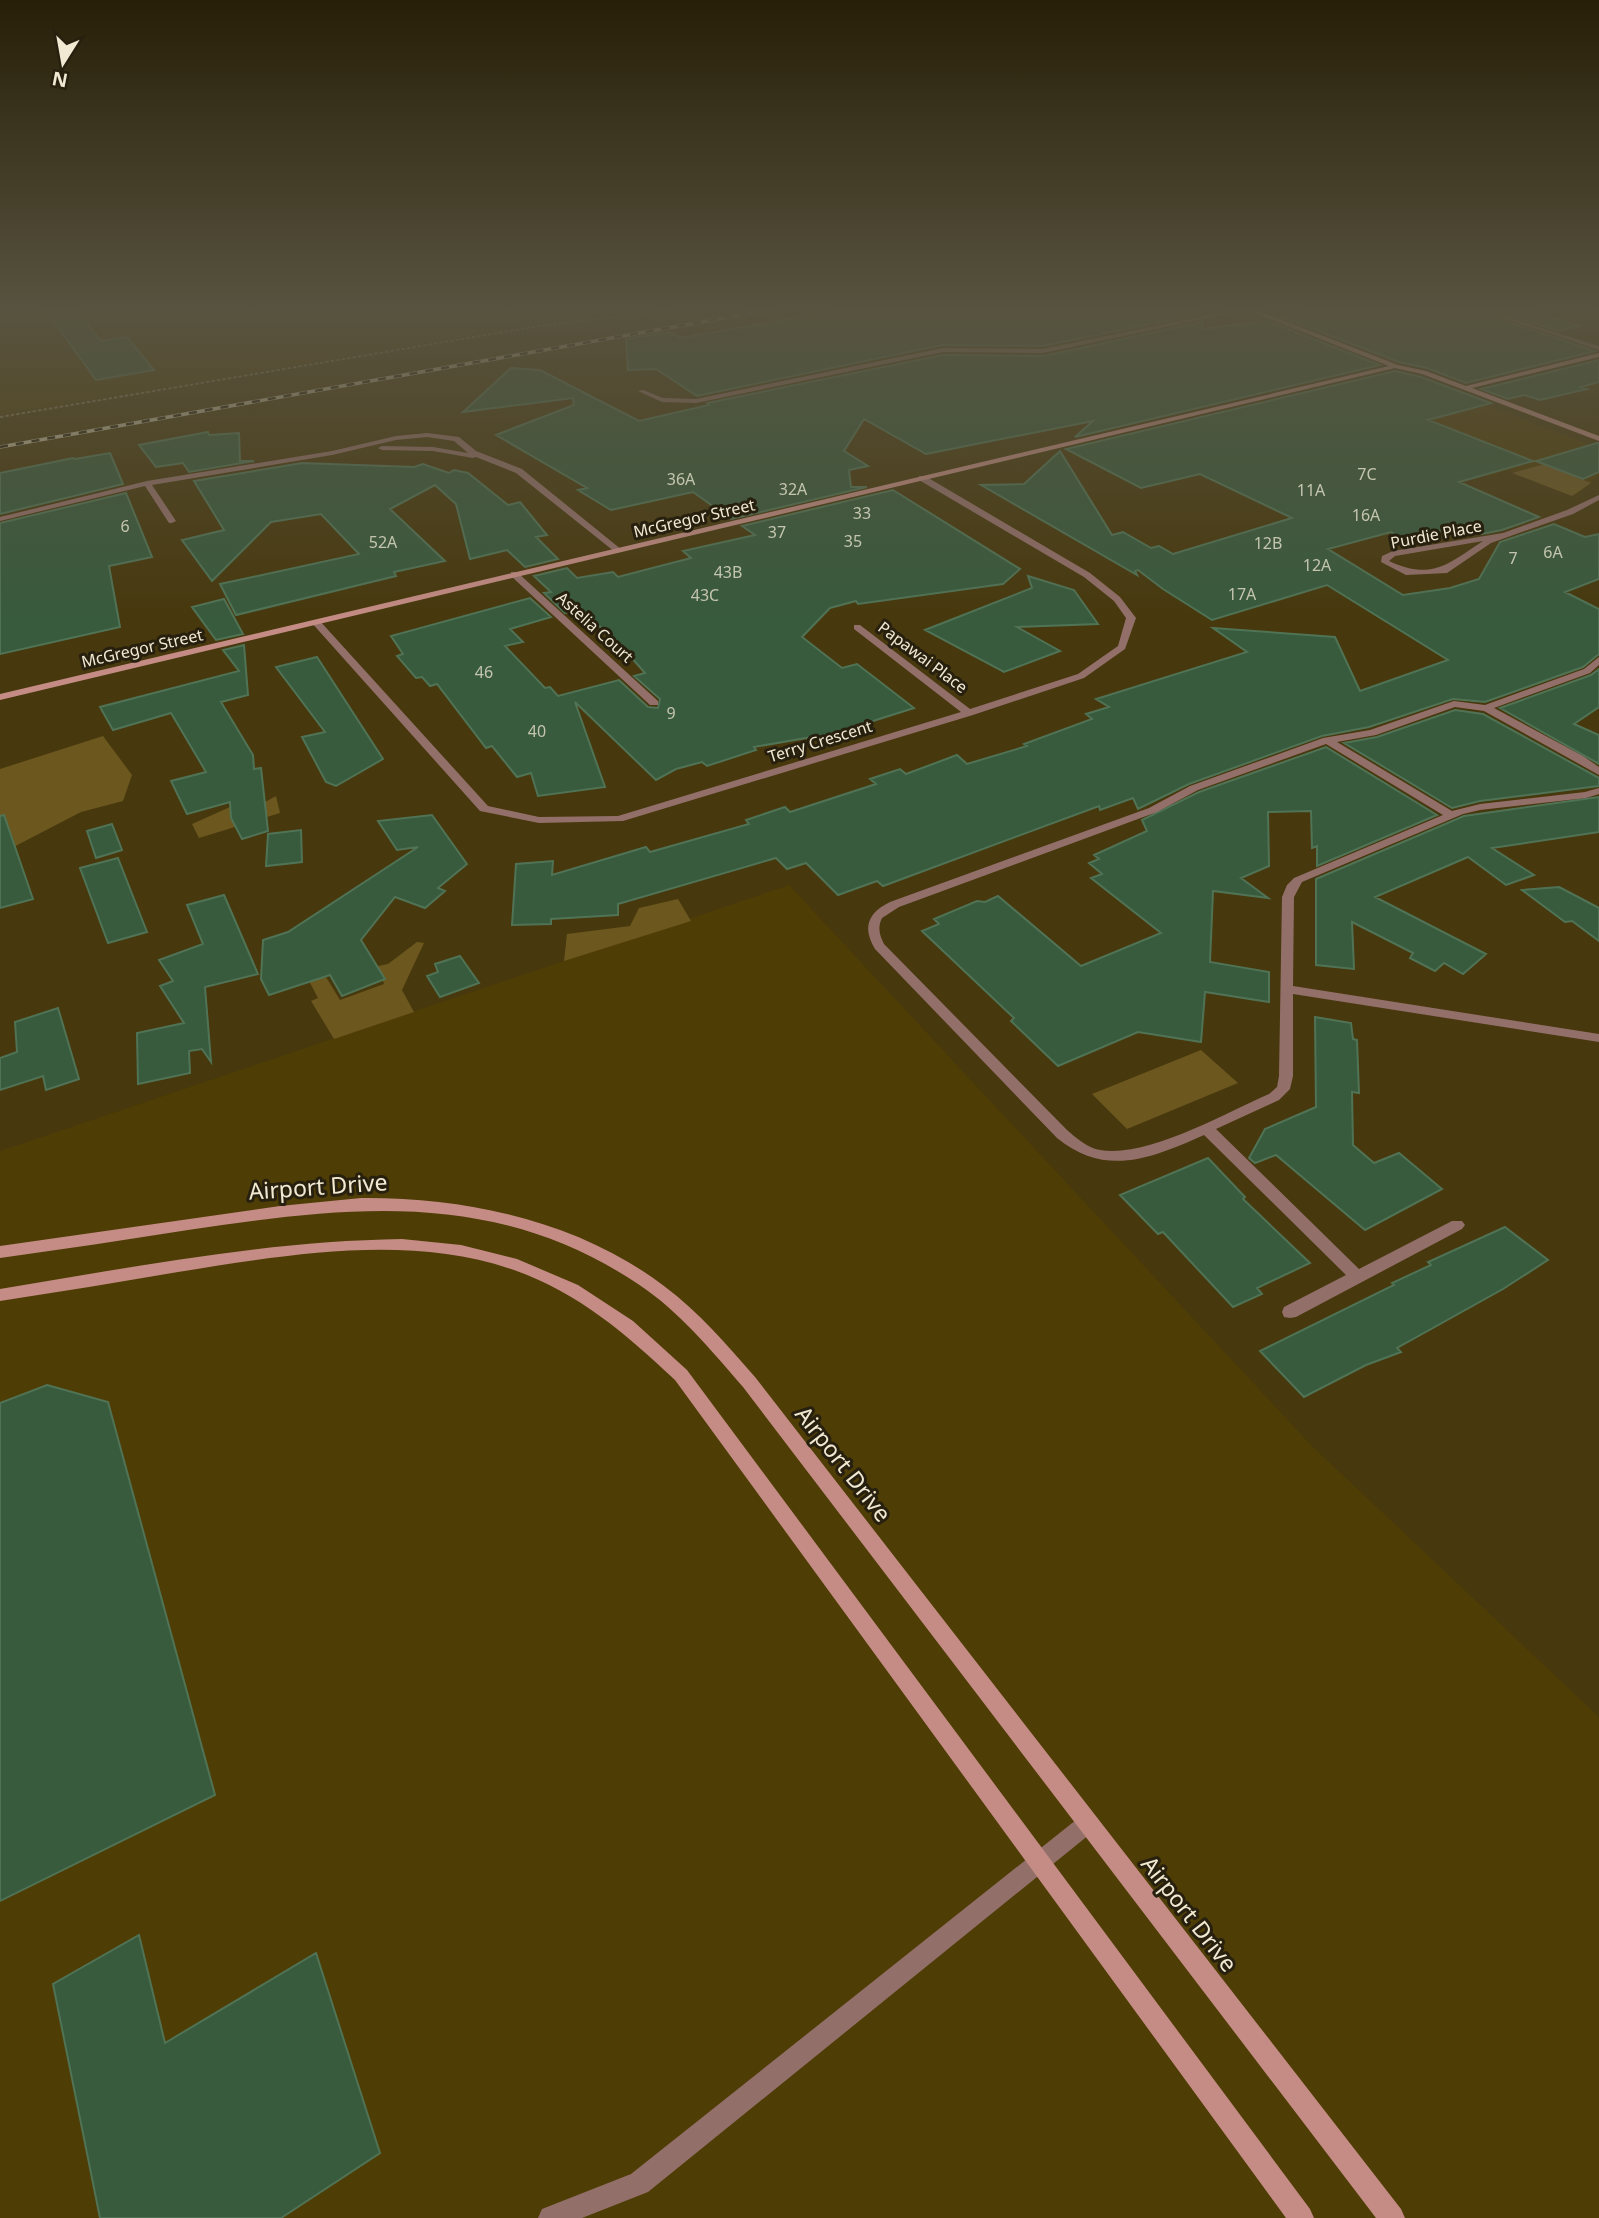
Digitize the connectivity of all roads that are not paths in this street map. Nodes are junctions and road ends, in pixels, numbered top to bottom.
1 (1203, 412) edge
2 (1526, 412) edge
3 (1599, 439) edge
4 (332, 453) junction
5 (488, 459) junction
6 (922, 478) junction
7 (147, 483) junction
8 (1599, 497) edge
9 (0, 519) edge
10 (172, 521) dead end
11 (1502, 536) junction
12 (618, 550) junction
13 (514, 574) junction
14 (316, 622) junction
15 (857, 627) dead end
16 (1599, 660) edge
17 (0, 697) edge
18 (654, 703) dead end
19 (1486, 708) junction
20 (969, 713) junction
21 (1327, 740) junction
22 (1599, 772) edge
23 (1599, 791) edge
24 (1451, 815) junction
25 (1287, 989) junction
26 (1599, 1038) edge
27 (1205, 1128) junction
28 (1457, 1225) dead end
29 (0, 1252) edge
30 (1358, 1277) junction
31 (0, 1295) edge
32 (1290, 1312) dead end
33 (1088, 1823) junction
34 (1041, 1863) junction
35 (551, 2218) edge
36 (1301, 2218) edge
37 (1392, 2218) edge

1 - 6 main road, McGregor Street
2 - 3 main road
4 - 5 street
4 - 5 street
4 - 7 street
5 - 12 street
6 - 12 main road, McGregor Street
6 - 20 street, Terry Crescent
7 - 9 street
7 - 10 street
8 - 11 street, Purdie Place
11 - 11 street, Purdie Place
12 - 13 main road, McGregor Street
13 - 14 main road, McGregor Street
13 - 18 street, Astelia Court
14 - 17 main road, McGregor Street
14 - 20 street, Terry Crescent
15 - 20 street, Papawai Place
16 - 19 street
19 - 21 street
19 - 22 street
21 - 24 street
21 - 27 street
23 - 24 street
24 - 25 street
25 - 26 street
25 - 27 street
27 - 30 street
28 - 30 street
29 - 33 main road, Airport Drive
30 - 32 street
31 - 34 main road
33 - 34 street
33 - 37 main road, Airport Drive
34 - 35 street
34 - 36 main road

